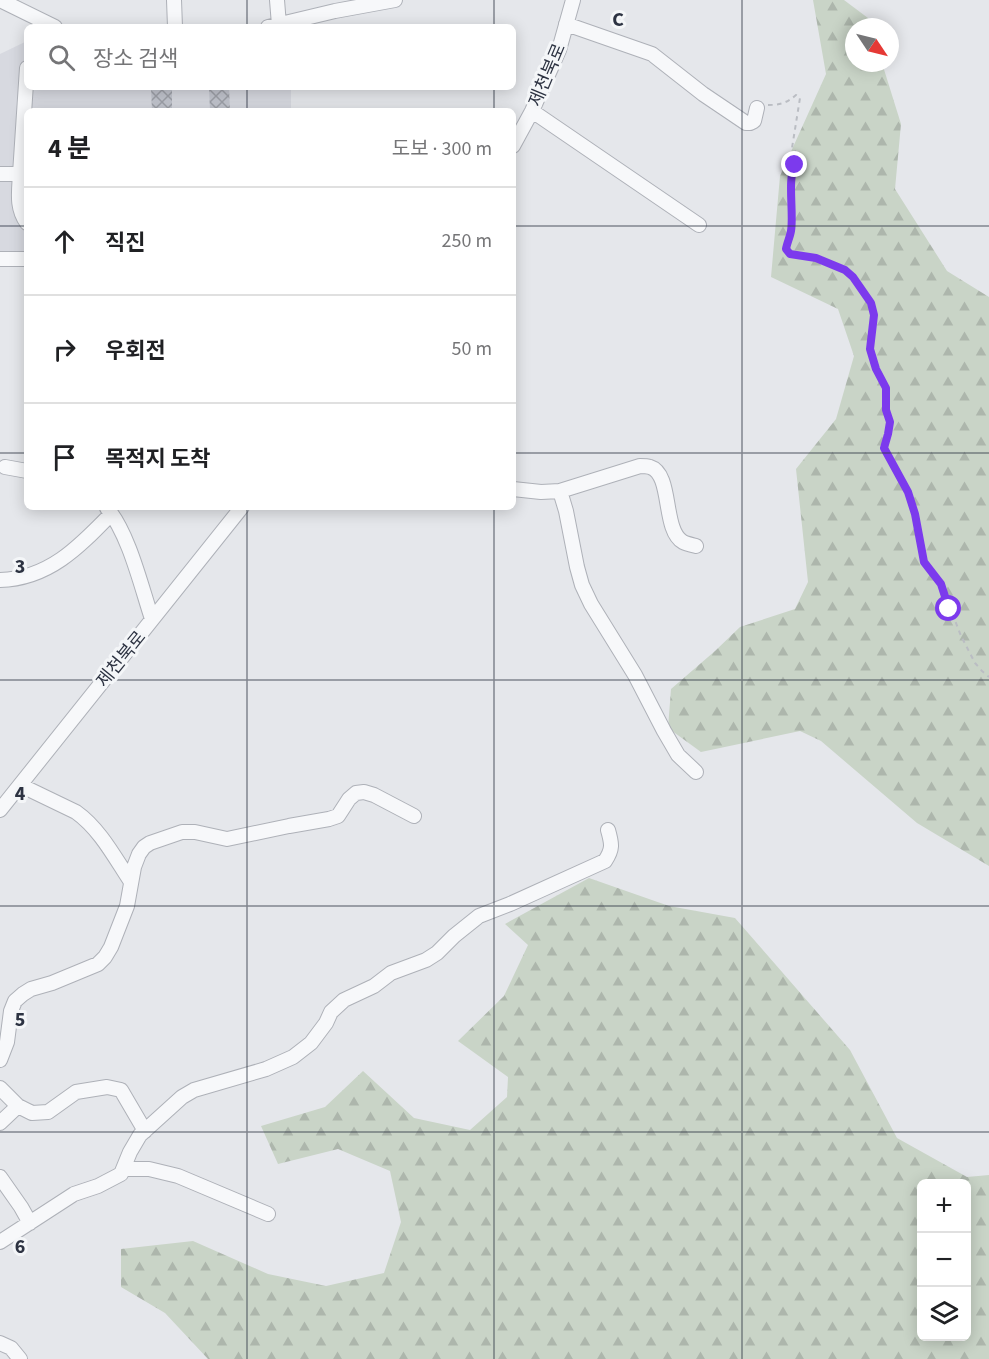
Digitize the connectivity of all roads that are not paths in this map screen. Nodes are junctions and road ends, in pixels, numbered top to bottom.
1 (0, 0) edge
2 (174, 0) edge
3 (277, 0) edge
4 (395, 0) edge
5 (573, 0) edge
6 (49, 24) edge
7 (175, 24) edge
8 (273, 24) edge
9 (281, 24) edge
10 (566, 24) junction
11 (26, 90) edge
12 (24, 108) edge
13 (757, 108) road end
14 (532, 111) junction
15 (24, 113) edge
16 (516, 140) edge
17 (0, 174) edge
18 (20, 174) junction
19 (24, 219) edge
20 (699, 225) dead end
21 (24, 258) edge
22 (0, 259) edge
23 (5, 467) dead end
24 (24, 470) edge
25 (516, 489) edge
26 (560, 491) junction
27 (109, 510) edge
28 (240, 510) edge
29 (696, 546) dead end
30 (0, 580) edge
31 (152, 619) junction
32 (696, 772) dead end
33 (20, 785) junction
34 (0, 810) edge
35 (414, 816) dead end
36 (608, 830) dead end
37 (131, 882) junction
38 (0, 1060) edge
39 (0, 1088) edge
40 (18, 1106) junction
41 (0, 1123) edge
42 (145, 1131) junction
43 (124, 1169) junction
44 (0, 1177) edge
45 (268, 1214) dead end
46 (30, 1223) junction
47 (0, 1242) edge
48 (0, 1343) edge
49 (20, 1359) edge

1 - 6 street
2 - 7 street
3 - 8 street
4 - 9 street
5 - 10 street, 제천북로
10 - 13 street
10 - 14 street, 제천북로
11 - 12 street
14 - 16 street, 제천북로
14 - 20 street
15 - 18 street
17 - 18 street
18 - 19 street
21 - 22 street
23 - 24 street
25 - 26 street
26 - 29 street
26 - 32 street
27 - 30 street
27 - 31 street
28 - 31 street, 제천북로
31 - 33 street, 제천북로
33 - 34 street, 제천북로
33 - 37 street
35 - 37 street
36 - 42 street
37 - 38 street
39 - 40 street
40 - 41 street
40 - 42 street
42 - 43 street
43 - 45 street
43 - 46 street
44 - 46 street
46 - 47 street
48 - 49 street

